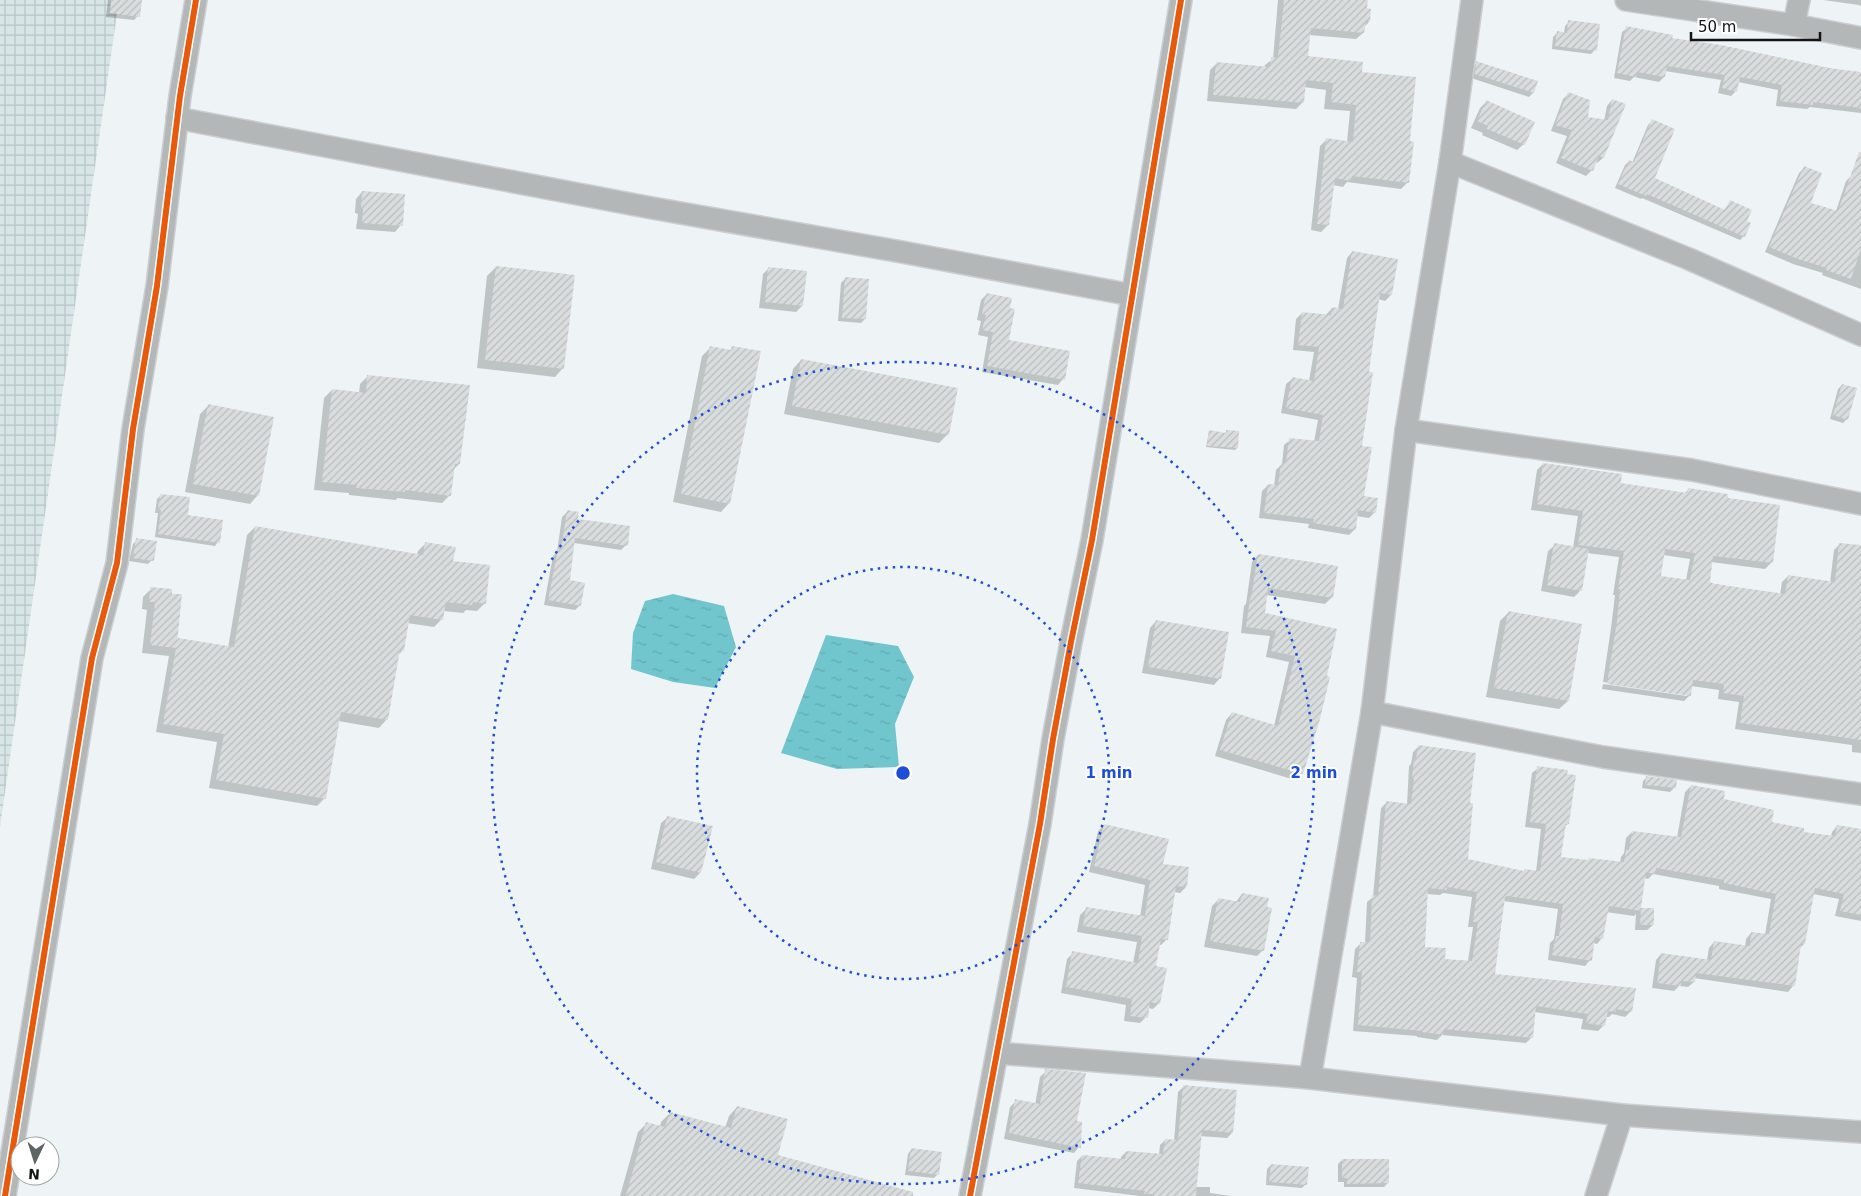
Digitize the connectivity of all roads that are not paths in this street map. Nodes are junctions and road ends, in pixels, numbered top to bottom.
1 (196, 0) edge
2 (1181, 0) edge
3 (1472, 0) edge
4 (1626, 0) edge
5 (1799, 0) edge
6 (1794, 25) junction
7 (1861, 38) edge
8 (177, 118) junction
9 (1450, 162) junction
10 (1132, 296) junction
11 (1861, 335) edge
12 (1406, 430) junction
13 (1861, 504) edge
14 (1372, 712) junction
15 (1861, 794) edge
16 (997, 1054) junction
17 (1310, 1078) junction
18 (1622, 1115) junction
19 (1861, 1132) edge
20 (5, 1196) edge
21 (970, 1196) edge
22 (1596, 1196) edge

1 - 8 street
2 - 10 street
3 - 9 street
4 - 6 street
5 - 6 street
6 - 7 street
8 - 10 street
8 - 20 street
9 - 11 street
9 - 12 street
10 - 16 street
12 - 13 street
12 - 14 street
14 - 15 street
14 - 17 street
16 - 17 street
16 - 21 street
17 - 18 street
18 - 19 street
18 - 22 street

